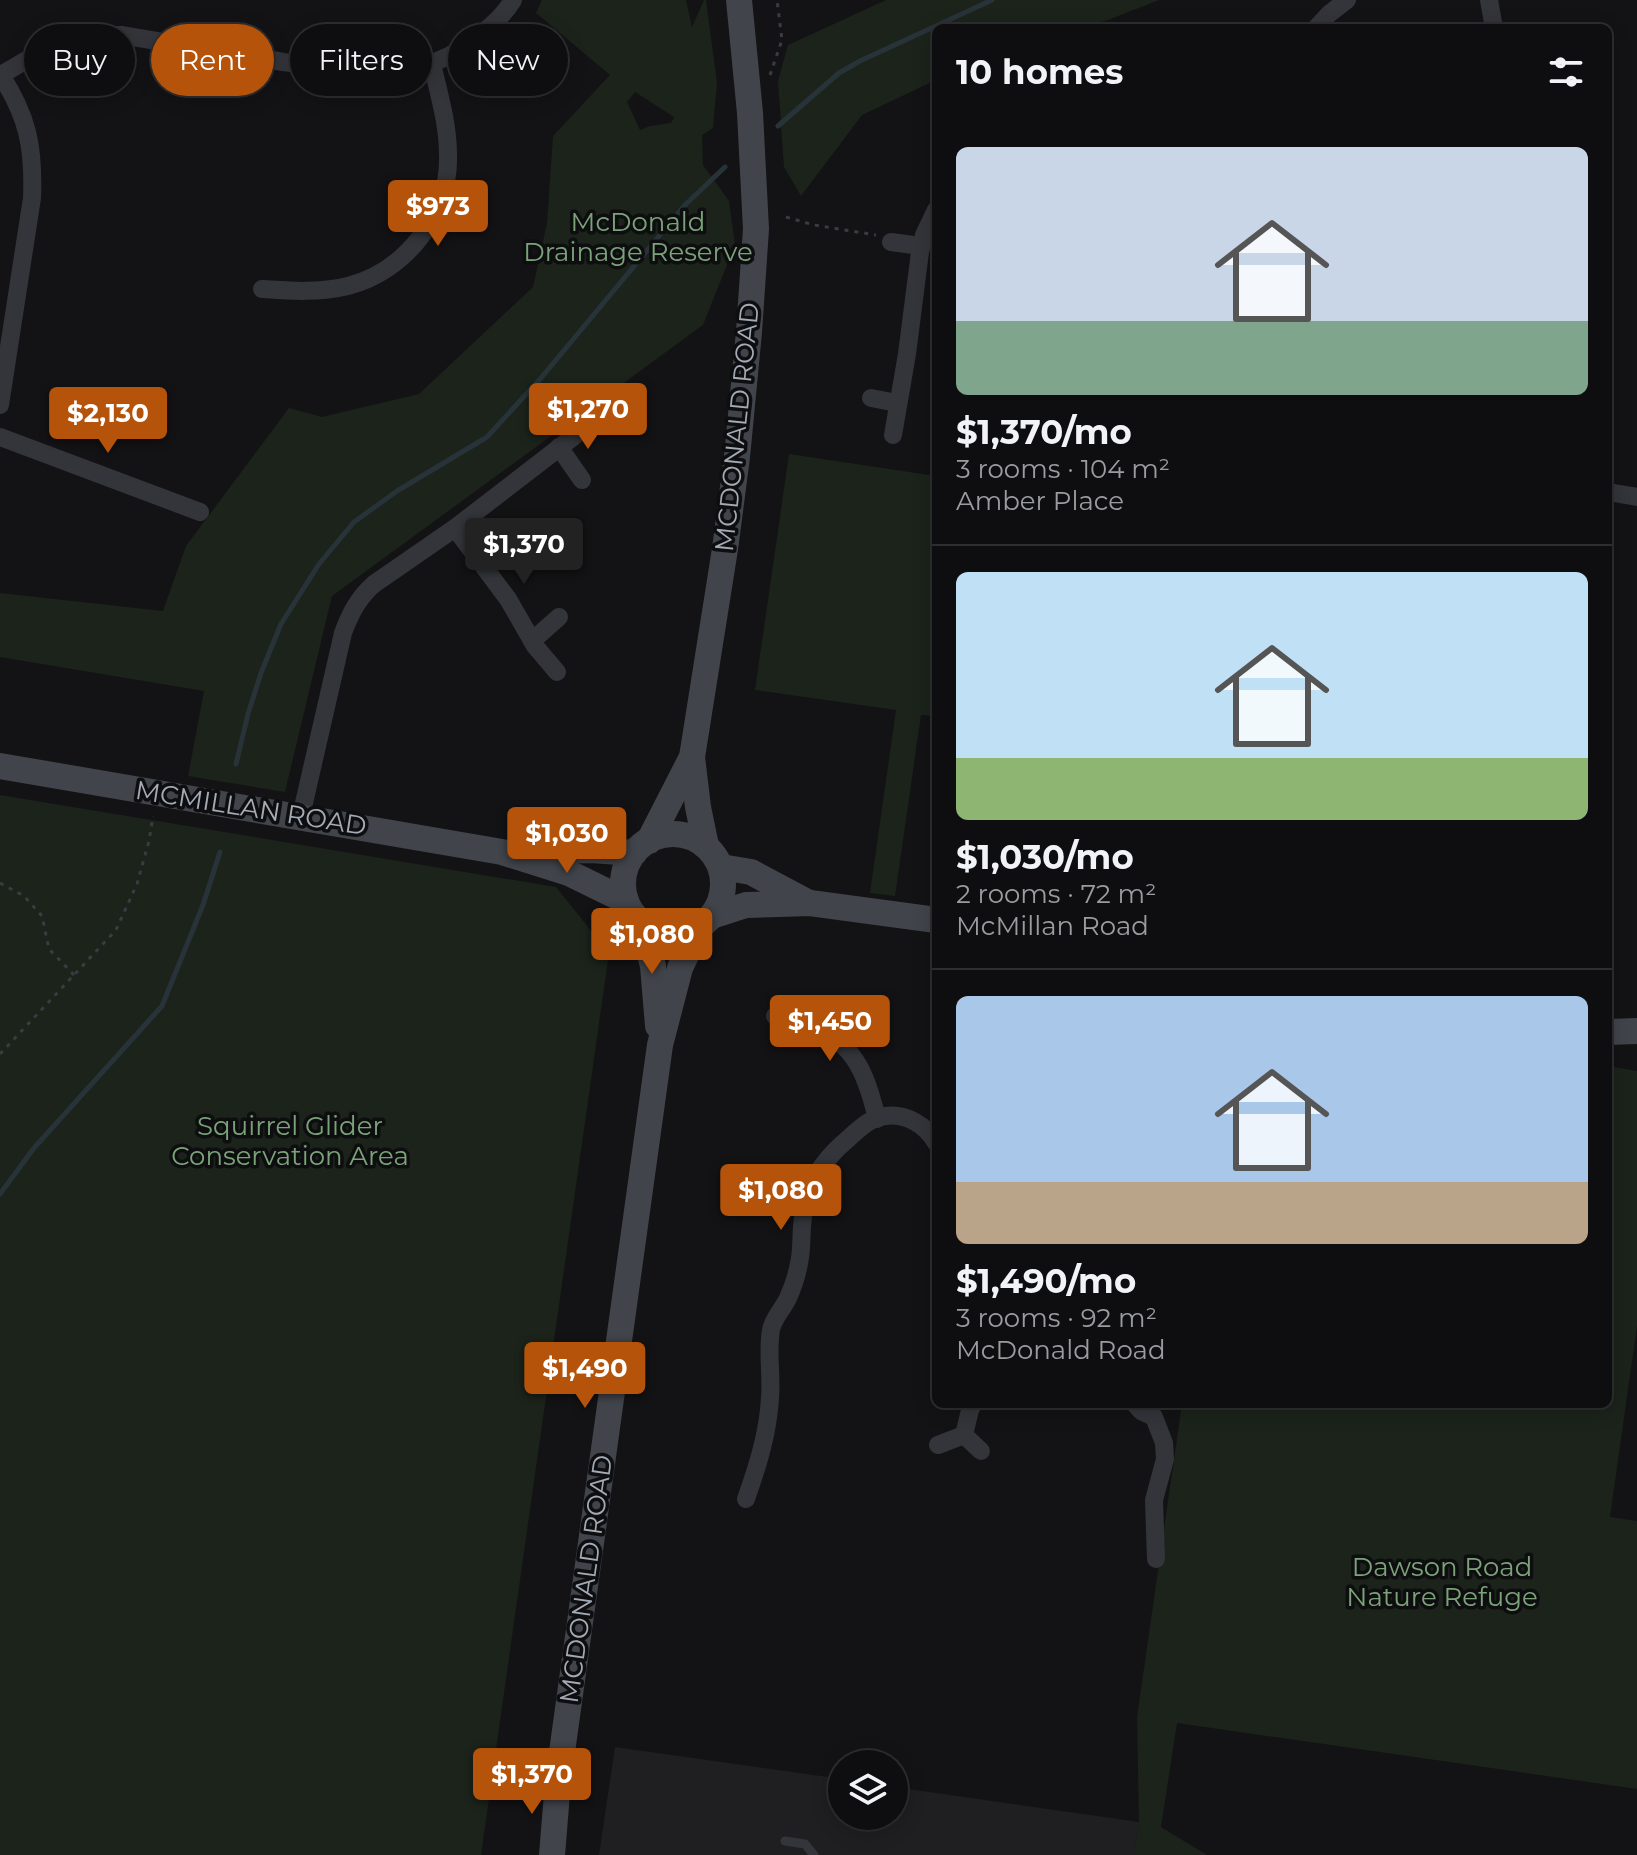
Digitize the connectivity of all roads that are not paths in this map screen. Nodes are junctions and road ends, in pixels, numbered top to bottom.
1 (513, 0) edge
2 (739, 0) edge
3 (1347, 0) edge
4 (1489, 0) edge
5 (1320, 24) edge
6 (1493, 24) edge
7 (290, 62) edge
8 (432, 64) joint
9 (1, 75) edge
10 (932, 218) edge
11 (891, 242) road end
12 (921, 246) junction
13 (262, 289) dead end
14 (7, 315) edge
15 (871, 398) dead end
16 (897, 403) junction
17 (0, 405) edge
18 (586, 427) dead end
19 (893, 435) dead end
20 (0, 437) edge
21 (559, 447) junction
22 (582, 480) dead end
23 (1612, 493) edge
24 (1637, 497) edge
25 (200, 512) dead end
26 (455, 528) junction
27 (559, 617) dead end
28 (532, 641) junction
29 (557, 672) dead end
30 (692, 757) junction
31 (0, 766) edge
32 (301, 816) junction
33 (641, 847) junction
34 (502, 852) junction
35 (713, 856) junction
36 (626, 901) junction
37 (810, 903) junction
38 (932, 919) edge
39 (706, 922) junction
40 (642, 923) junction
41 (775, 1016) dead end
42 (1637, 1031) edge
43 (1612, 1032) edge
44 (660, 1045) junction
45 (877, 1119) junction
46 (932, 1138) edge
47 (971, 1408) edge
48 (1138, 1408) edge
49 (1166, 1408) edge
50 (1154, 1417) junction
51 (964, 1435) junction
52 (938, 1445) dead end
53 (981, 1451) dead end
54 (746, 1499) dead end
55 (1156, 1559) dead end
56 (558, 1781) junction
57 (785, 1841) dead end
58 (536, 1855) edge
59 (552, 1855) edge
60 (814, 1855) edge

1 - 8 street
2 - 30 main road, MCDONALD ROAD
3 - 5 street
4 - 6 street
7 - 9 street
8 - 13 street
9 - 14 street
10 - 12 street
11 - 12 street
12 - 16 street
14 - 17 street
15 - 16 street
16 - 19 street
18 - 21 street
20 - 25 street
21 - 22 street
21 - 26 street
23 - 24 street
26 - 28 street
26 - 32 street
27 - 28 street
28 - 29 street
30 - 33 main road, MCDONALD ROAD
30 - 35 main road, MCDONALD ROAD
31 - 32 main road, MCMILLAN ROAD
32 - 34 main road, MCMILLAN ROAD
33 - 34 main road, MCMILLAN ROAD
33 - 35 main road
33 - 36 main road
34 - 36 main road, MCMILLAN ROAD
35 - 37 main road
35 - 39 main road
36 - 40 main road
37 - 38 main road
37 - 39 main road
39 - 40 main road
39 - 44 main road, MCDONALD ROAD
40 - 44 main road, MCDONALD ROAD
41 - 45 street
42 - 43 main road
44 - 56 main road, MCDONALD ROAD
45 - 46 street
45 - 54 street
47 - 51 street
48 - 50 street
49 - 50 street
50 - 55 street
51 - 52 street
51 - 53 street
56 - 58 main road, MCDONALD ROAD
56 - 59 main road, MCDONALD ROAD
57 - 60 lane

